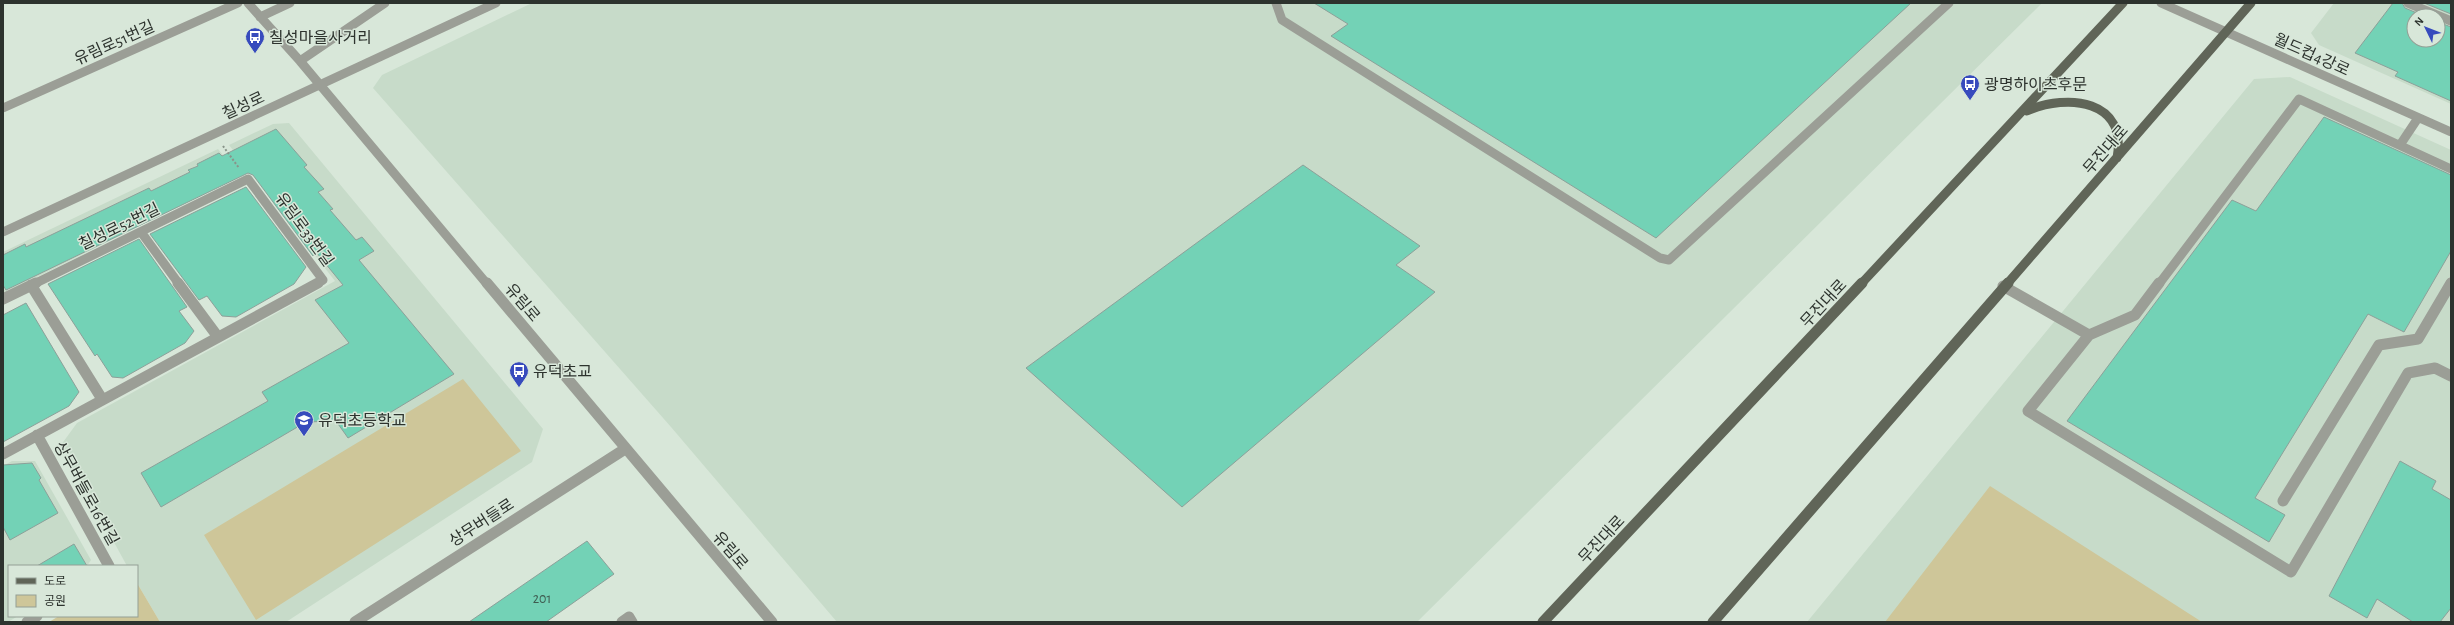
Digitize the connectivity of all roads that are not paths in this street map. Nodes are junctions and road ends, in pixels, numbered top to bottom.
1 (238, 3) edge
2 (248, 3) edge
3 (290, 3) edge
4 (385, 3) edge
5 (496, 3) edge
6 (1276, 3) edge
7 (1948, 3) edge
8 (2123, 3) edge
9 (2161, 3) edge
10 (2252, 3) edge
11 (2408, 3) edge
12 (260, 17) junction
13 (2451, 21) edge
14 (2227, 32) junction
15 (300, 61) junction
16 (320, 86) junction
17 (3, 108) edge
18 (2022, 113) junction
19 (2418, 118) junction
20 (2451, 132) edge
21 (2400, 145) junction
22 (2117, 158) junction
23 (2451, 169) edge
24 (248, 179) joint
25 (3, 232) edge
26 (141, 232) junction
27 (2451, 282) edge
28 (31, 285) junction
29 (2003, 286) junction
30 (3, 299) edge
31 (2089, 335) junction
32 (218, 337) junction
33 (2451, 376) edge
34 (102, 399) junction
35 (37, 435) junction
36 (625, 448) junction
37 (3, 454) edge
38 (2283, 501) dead end
39 (108, 565) edge
40 (355, 622) edge
41 (622, 622) edge
42 (632, 622) edge
43 (772, 622) edge
44 (1543, 622) edge
45 (1713, 622) edge

1 - 17 street, 유림로51번길
2 - 12 street, 유림로
3 - 12 street
4 - 15 street
5 - 16 street, 칠성로
6 - 7 street
8 - 18 main road, 무진대로
9 - 14 street, 월드컵4강로
10 - 14 main road, 무진대로
11 - 13 street
12 - 15 street, 유림로
14 - 19 street, 월드컵4강로
14 - 22 main road, 무진대로
15 - 16 street, 유림로
16 - 25 street, 칠성로
16 - 36 street, 유림로
18 - 22 main road
18 - 44 main road, 무진대로
19 - 20 street, 월드컵4강로
19 - 21 street
21 - 23 street
21 - 31 street
22 - 29 main road, 무진대로
24 - 26 street, 칠성로52번길
24 - 32 street, 유림로33번길
26 - 28 street, 칠성로52번길
26 - 32 street
27 - 38 street
28 - 30 street, 칠성로52번길
28 - 34 street
29 - 31 street
29 - 45 main road, 무진대로
31 - 33 street
32 - 34 street, 유림로33번길
34 - 35 street, 유림로33번길
35 - 37 street, 유림로33번길
35 - 39 street, 상무버들로16번길
36 - 40 street, 상무버들로
36 - 43 street, 유림로
41 - 42 street

